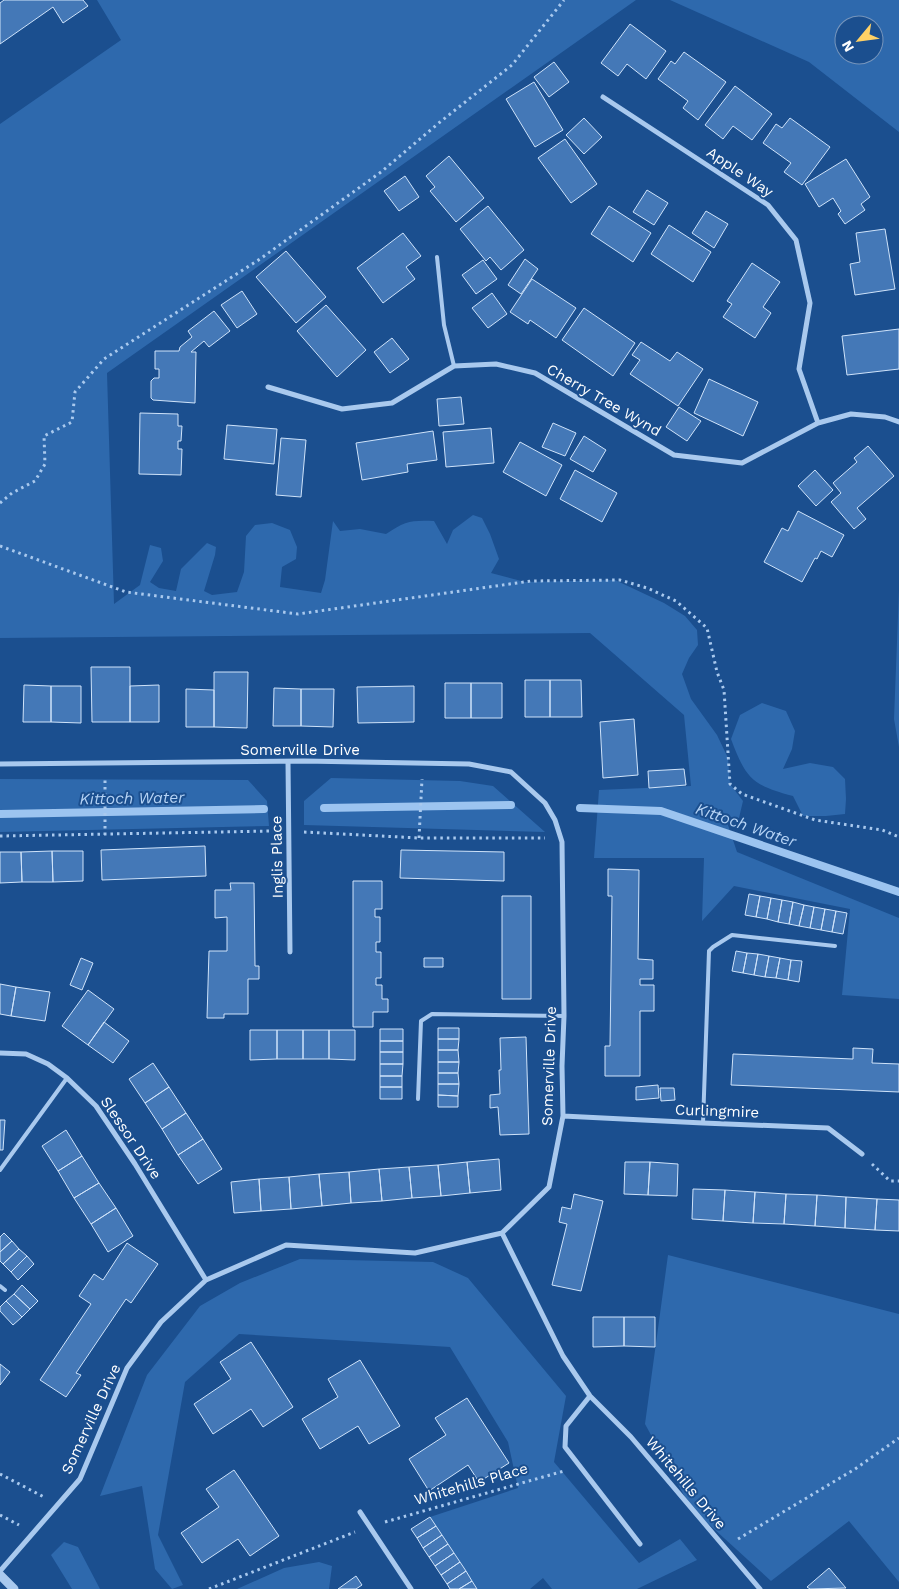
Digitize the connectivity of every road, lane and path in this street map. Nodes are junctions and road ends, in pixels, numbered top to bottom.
1 (564, 0) edge
2 (603, 97) dead end
3 (437, 257) dead end
4 (454, 366) junction
5 (268, 387) dead end
6 (899, 422) edge
7 (818, 423) junction
8 (0, 503) edge
9 (0, 546) edge
10 (288, 762) junction
11 (105, 763) junction
12 (423, 763) junction
13 (0, 764) edge
14 (105, 834) dead end
15 (899, 837) edge
16 (419, 838) dead end
17 (835, 946) dead end
18 (290, 952) dead end
19 (564, 1016) junction
20 (0, 1053) edge
21 (67, 1078) junction
22 (418, 1100) dead end
23 (563, 1116) junction
24 (703, 1123) junction
25 (862, 1154) joint
26 (0, 1170) edge
27 (899, 1182) edge
28 (502, 1233) junction
29 (206, 1280) junction
30 (0, 1286) edge
31 (5, 1290) dead end
32 (590, 1396) junction
33 (899, 1438) edge
34 (580, 1466) junction
35 (0, 1474) edge
36 (58, 1504) junction
37 (360, 1512) dead end
38 (0, 1515) edge
39 (369, 1526) junction
40 (34, 1532) junction
41 (640, 1544) dead end
42 (724, 1547) junction
43 (0, 1571) edge
44 (0, 1575) edge
45 (14, 1589) edge
46 (209, 1589) edge
47 (411, 1589) edge
48 (760, 1589) edge

1 - 8 path
2 - 7 street, Apple Way
3 - 4 lane
4 - 5 street, Cherry Tree Wynd
4 - 7 street, Cherry Tree Wynd
6 - 7 street, Cherry Tree Wynd
9 - 15 path
10 - 11 street, Somerville Drive
10 - 12 street, Somerville Drive
10 - 18 street, Inglis Place
11 - 13 street, Somerville Drive
11 - 14 path
12 - 16 path
12 - 19 street, Somerville Drive
17 - 24 lane
19 - 22 lane
19 - 23 street, Somerville Drive
20 - 21 street, Slessor Drive
21 - 26 lane
21 - 29 street, Slessor Drive
23 - 24 street, Curlingmire
23 - 28 street, Somerville Drive
24 - 25 street, Curlingmire
25 - 27 path
28 - 29 street, Somerville Drive
28 - 32 street, Whitehills Drive
29 - 36 street, Somerville Drive
30 - 31 lane
32 - 34 street
32 - 42 street, Whitehills Drive
33 - 42 path
34 - 39 path, Whitehills Place
34 - 41 street
35 - 36 path
36 - 40 street, Somerville Drive
37 - 39 street
38 - 40 path
39 - 46 path, Whitehills Place
39 - 47 street
40 - 43 street, Somerville Drive
42 - 48 street, Whitehills Drive
44 - 45 street

